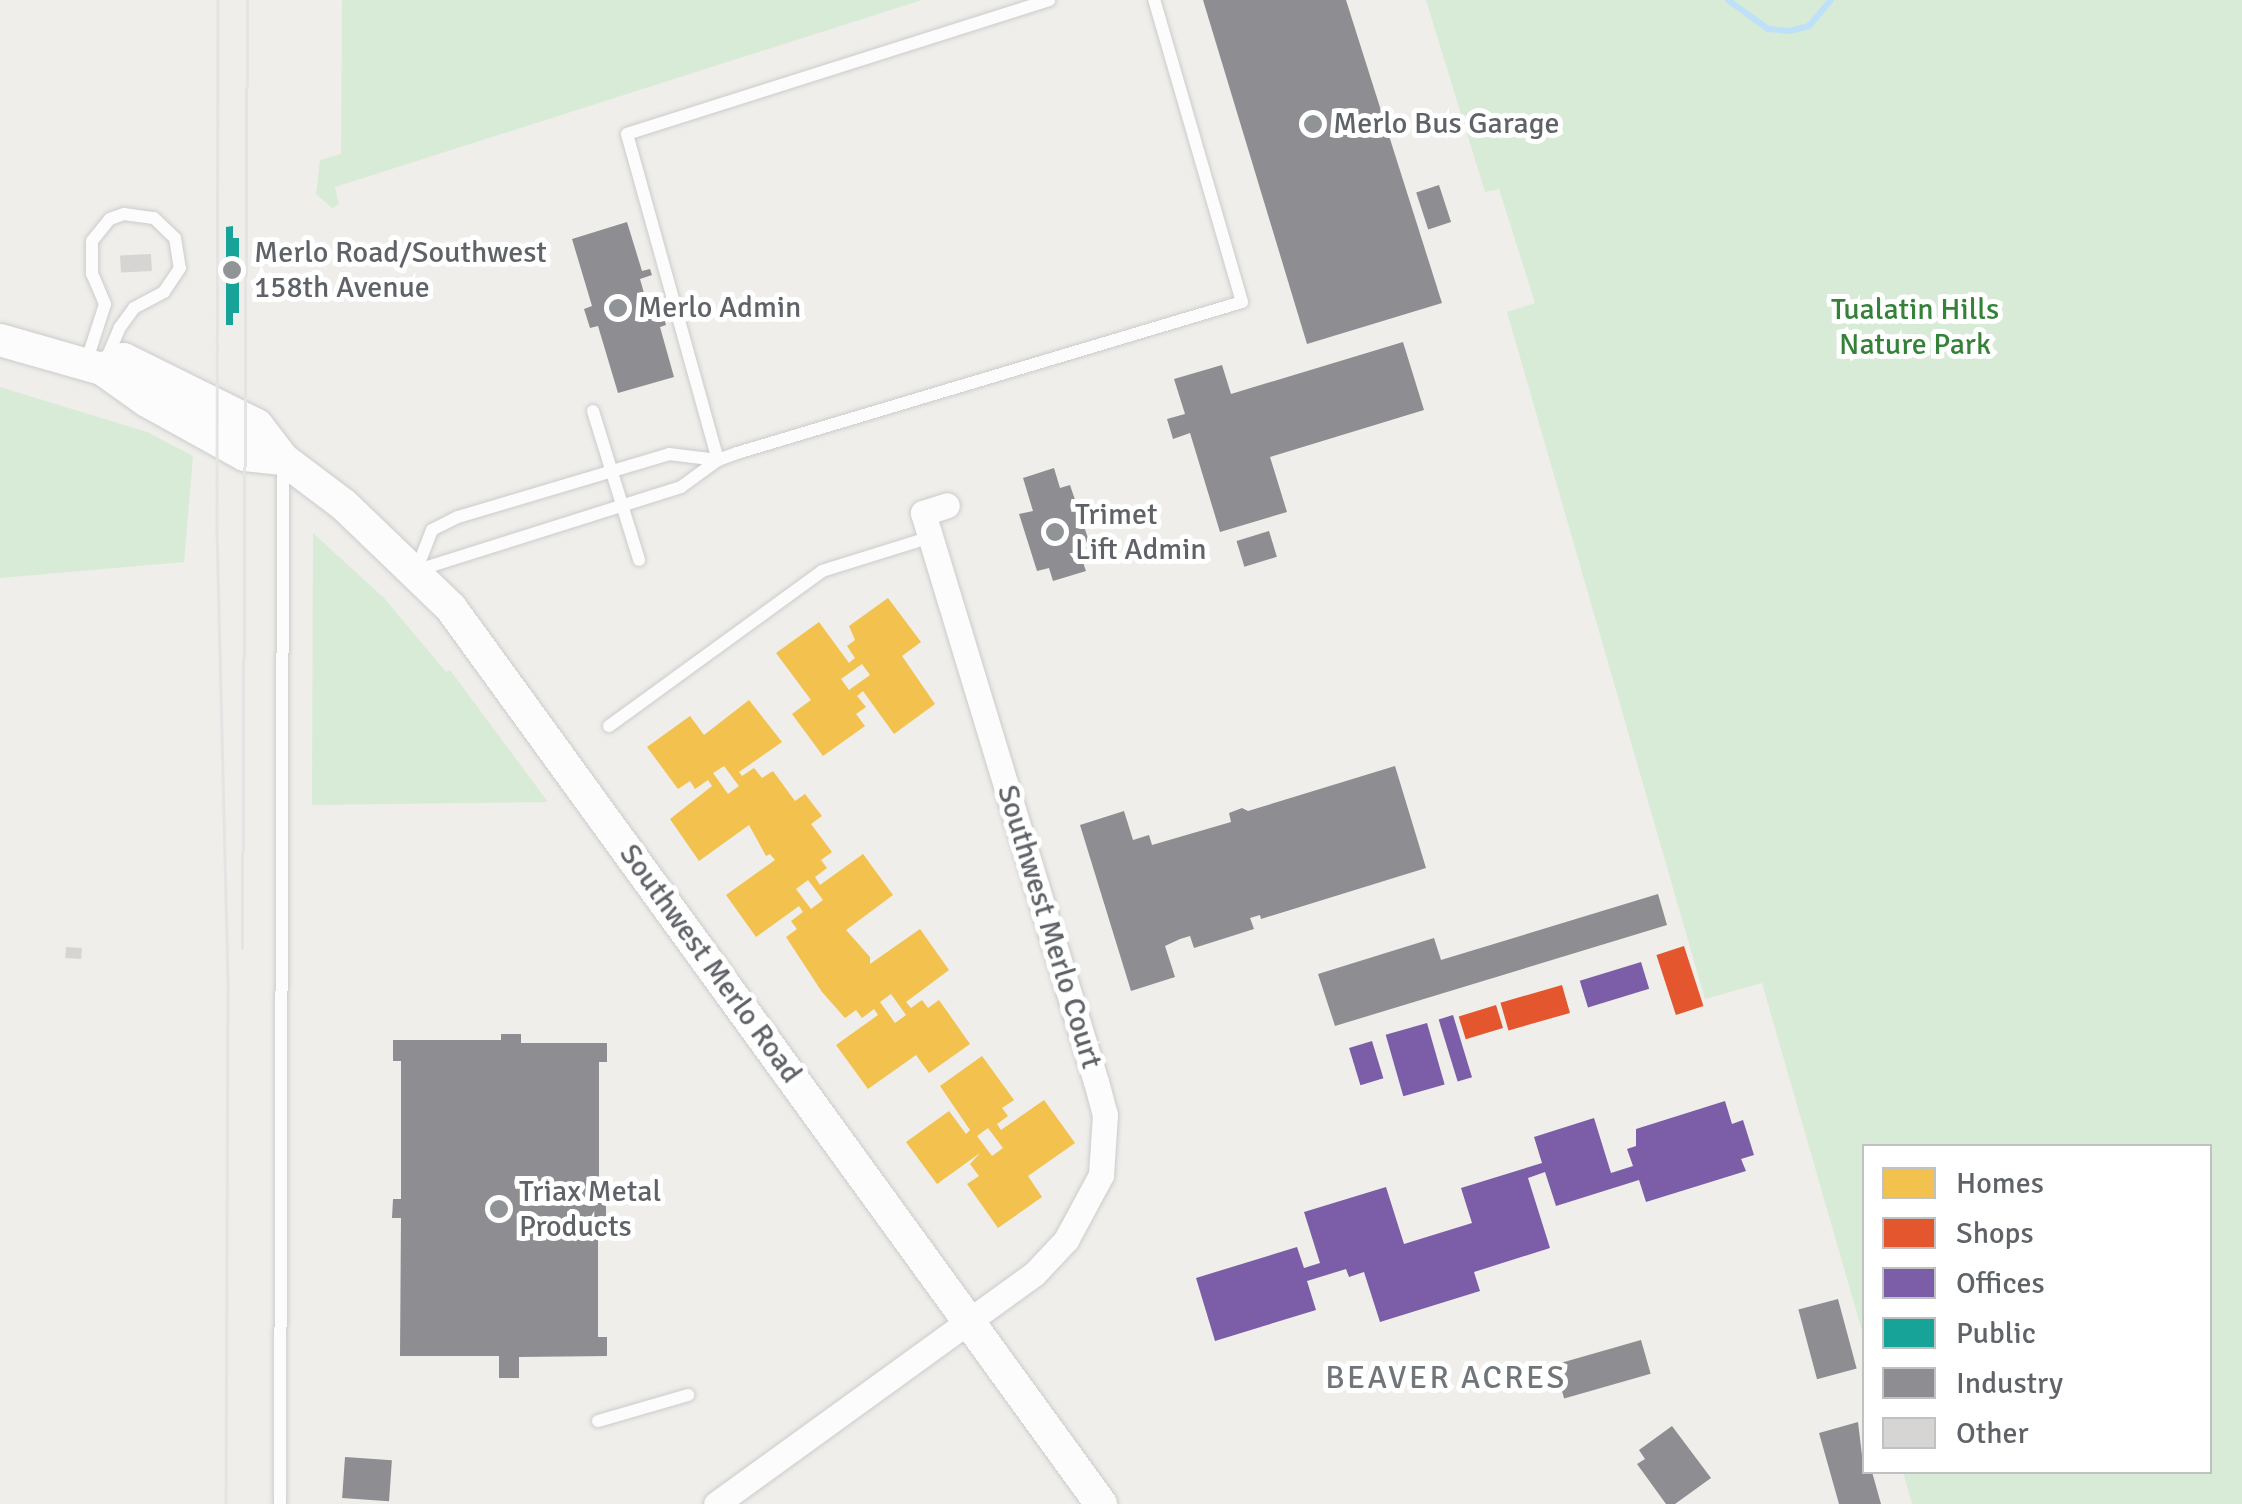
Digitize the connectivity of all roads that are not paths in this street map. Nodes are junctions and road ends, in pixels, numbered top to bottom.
1 (1050, 0) edge
2 (1154, 0) edge
3 (0, 340) edge
4 (94, 366) junction
5 (593, 411) dead end
6 (283, 458) junction
7 (718, 460) junction
8 (610, 470) junction
9 (947, 505) dead end
10 (621, 506) junction
11 (930, 538) junction
12 (639, 560) dead end
13 (416, 571) junction
14 (609, 726) dead end
15 (968, 1319) junction
16 (688, 1395) dead end
17 (598, 1421) dead end
18 (280, 1504) edge
19 (716, 1504) edge
20 (1100, 1504) edge

1 - 7 lane
2 - 7 lane
3 - 4 street, Southwest Merlo Road
4 - 4 lane
4 - 6 street, Southwest Merlo Road
5 - 8 lane
6 - 13 street, Southwest Merlo Road
6 - 18 lane
7 - 8 lane
7 - 10 lane
8 - 10 lane
8 - 13 lane
9 - 11 street
10 - 12 lane
10 - 13 lane
11 - 14 lane
11 - 15 street, Southwest Merlo Court
13 - 15 street, Southwest Merlo Road
15 - 19 street, Southwest Merlo Court
15 - 20 street, Southwest Merlo Road
16 - 17 lane

